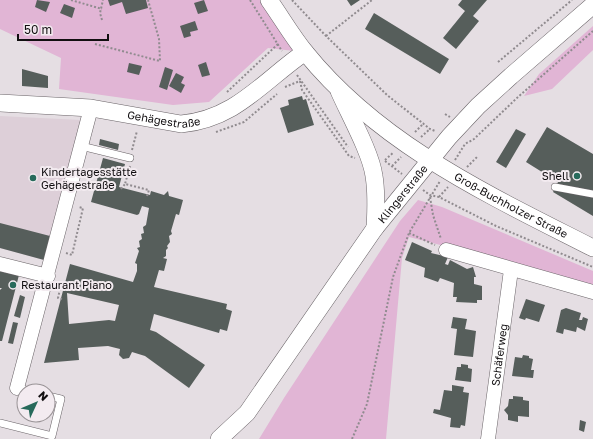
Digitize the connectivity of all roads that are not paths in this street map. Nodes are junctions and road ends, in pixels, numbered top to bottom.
1 (269, 0) edge
2 (593, 5) edge
3 (305, 52) junction
4 (336, 86) junction
5 (0, 103) edge
6 (91, 108) junction
7 (81, 146) junction
8 (130, 158) dead end
9 (430, 160) junction
10 (556, 187) dead end
11 (593, 194) edge
12 (375, 228) junction
13 (593, 248) edge
14 (446, 250) road end
15 (0, 264) edge
16 (511, 270) junction
17 (48, 276) junction
18 (593, 292) edge
19 (25, 383) edge
20 (56, 398) edge
21 (247, 413) junction
22 (56, 420) edge
23 (0, 423) edge
24 (55, 423) edge
25 (219, 439) edge
26 (237, 439) edge
27 (488, 439) edge

1 - 3 street
2 - 9 street, Klingerstraße
3 - 4 street
3 - 6 street, Gehägestraße
4 - 9 street, Groß-Buchholzer Straße
4 - 12 street
5 - 6 street, Gehägestraße
6 - 7 street
7 - 8 lane
7 - 17 street
9 - 12 street, Klingerstraße
9 - 13 street, Groß-Buchholzer Straße
10 - 11 lane
12 - 21 street, Klingerstraße
14 - 16 street
15 - 17 street
16 - 18 street
16 - 27 street, Schäferweg
17 - 19 street
20 - 22 lane
21 - 25 street, Klingerstraße
21 - 26 street, Klingerstraße
23 - 24 lane

